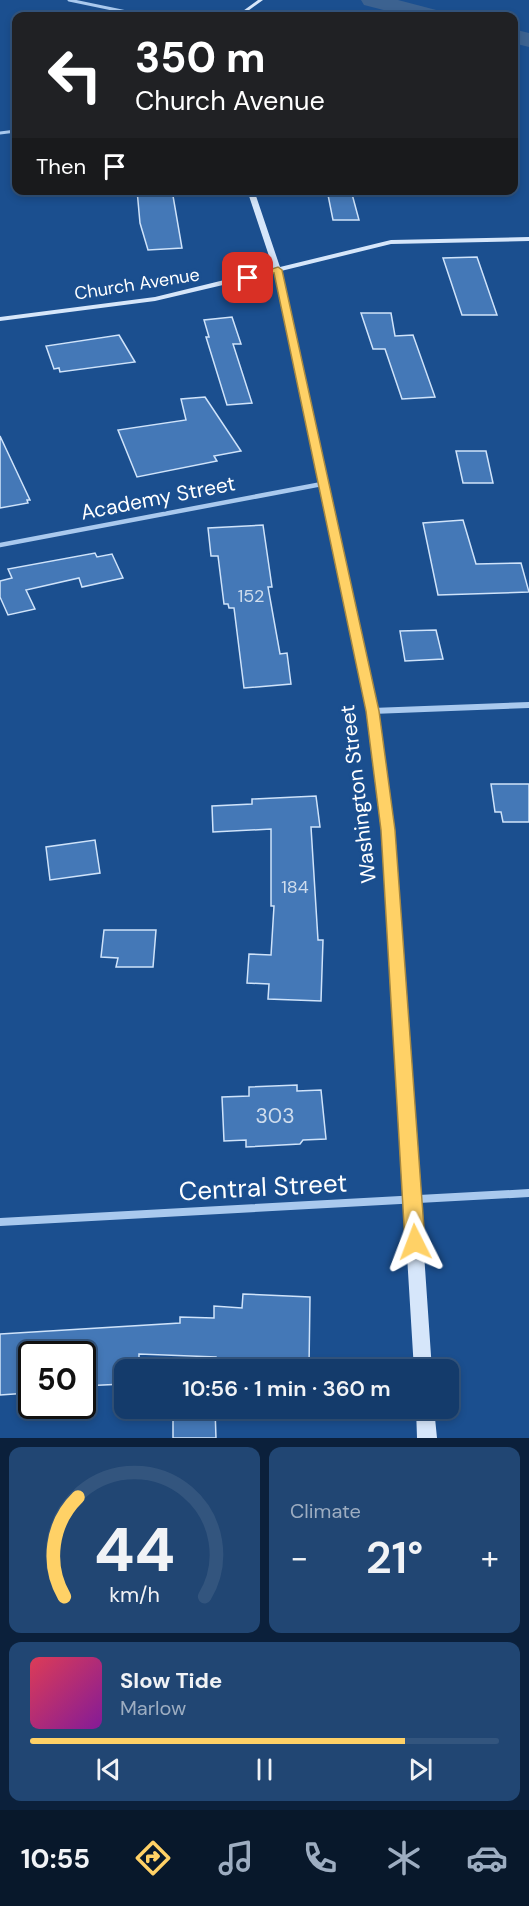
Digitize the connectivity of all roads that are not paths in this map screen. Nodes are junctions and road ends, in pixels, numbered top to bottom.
1 (69, 0) edge
2 (261, 0) edge
3 (127, 12) edge
4 (244, 12) edge
5 (252, 195) edge
6 (529, 239) edge
7 (278, 270) junction
8 (0, 319) edge
9 (322, 484) junction
10 (0, 545) edge
11 (529, 705) edge
12 (372, 711) junction
13 (529, 1193) edge
14 (412, 1200) junction
15 (0, 1222) edge
16 (422, 1359) edge
17 (426, 1419) edge
18 (427, 1438) edge

1 - 3 street
2 - 4 main road
5 - 7 main road, Washington Street
6 - 7 main road, Church Avenue
7 - 8 main road, Church Avenue
7 - 9 main road, Washington Street
9 - 10 street, Academy Street
9 - 12 main road, Washington Street
11 - 12 street
12 - 14 main road, Washington Street
13 - 14 street, Central Street
14 - 15 street, Central Street
14 - 16 main road, Washington Street
17 - 18 main road

